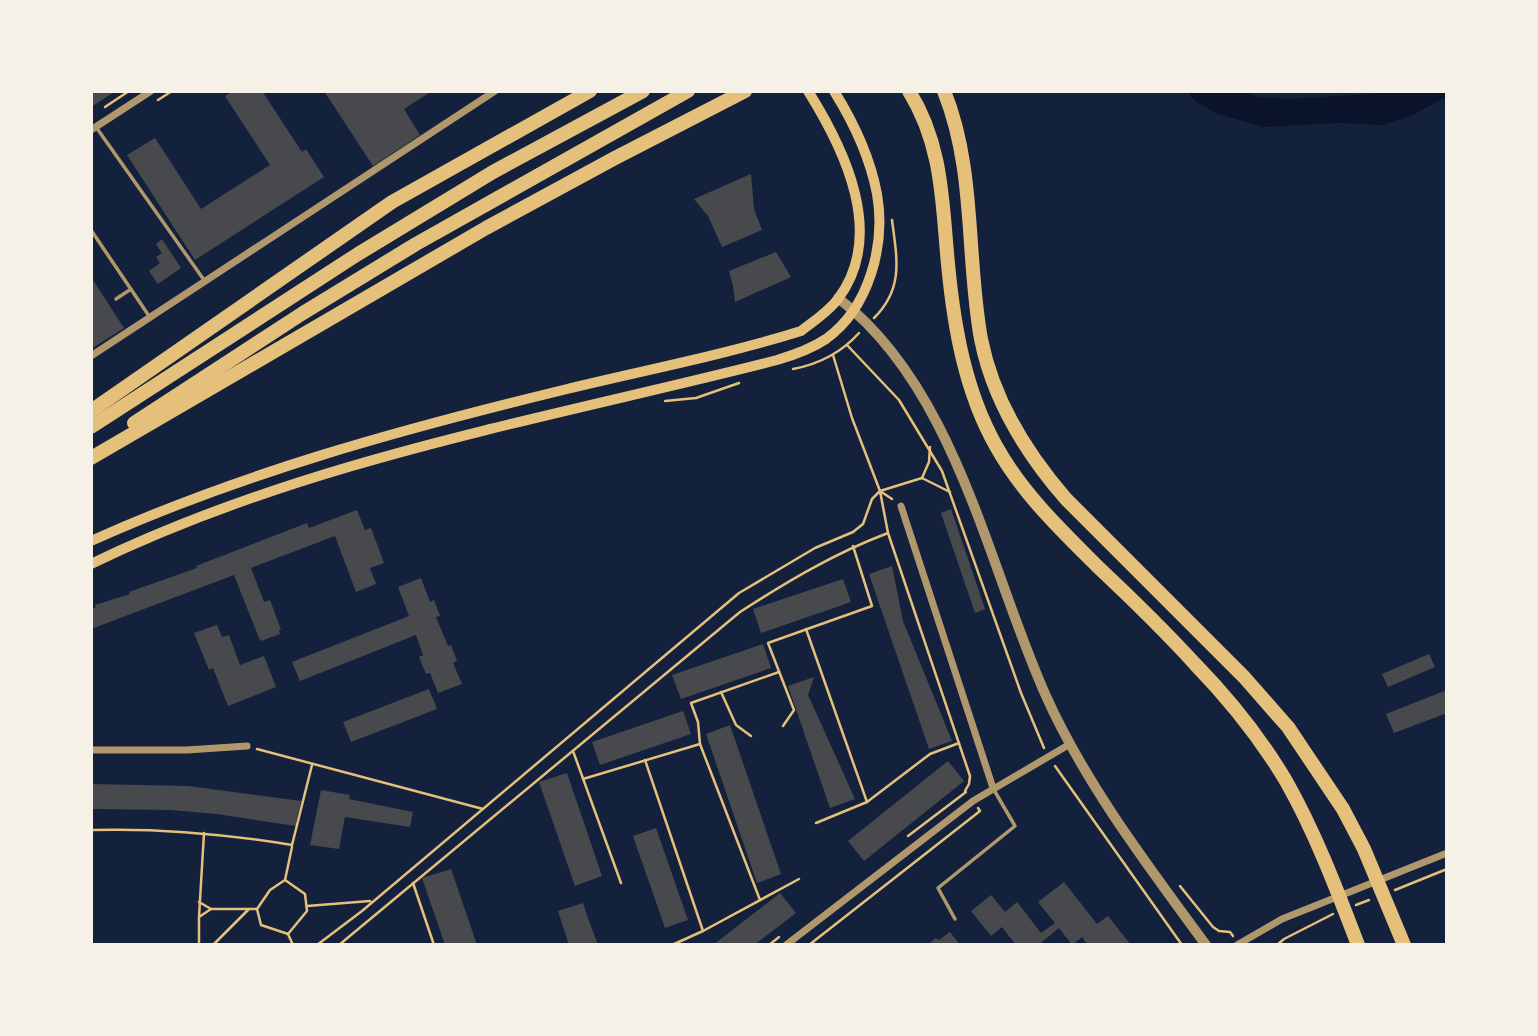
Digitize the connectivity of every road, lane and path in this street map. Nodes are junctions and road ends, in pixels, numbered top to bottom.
1 (129, 91) edge
2 (151, 91) edge
3 (495, 91) edge
4 (590, 91) edge
5 (643, 91) edge
6 (688, 91) edge
7 (745, 91) edge
8 (808, 91) edge
9 (834, 91) edge
10 (909, 91) edge
11 (944, 91) edge
12 (100, 110) dead end
13 (93, 128) edge
14 (91, 230) edge
15 (205, 282) junction
16 (131, 289) junction
17 (838, 298) junction
18 (117, 299) dead end
19 (853, 309) junction
20 (150, 317) junction
21 (833, 355) junction
22 (91, 356) edge
23 (792, 369) dead end
24 (745, 380) dead end
25 (658, 401) dead end
26 (91, 411) edge
27 (91, 427) edge
28 (930, 447) junction
29 (91, 451) edge
30 (91, 458) edge
31 (922, 478) junction
32 (880, 491) junction
33 (901, 506) joint
34 (888, 533) junction
35 (91, 541) edge
36 (853, 546) junction
37 (91, 564) edge
38 (806, 629) junction
39 (779, 672) junction
40 (721, 692) junction
41 (783, 726) dead end
42 (751, 736) dead end
43 (959, 743) junction
44 (700, 744) junction
45 (1070, 744) junction
46 (247, 746) joint
47 (91, 750) edge
48 (573, 751) junction
49 (646, 761) junction
50 (312, 765) junction
51 (583, 779) junction
52 (993, 788) junction
53 (965, 791) dead end
54 (867, 802) junction
55 (483, 809) junction
56 (816, 824) dead end
57 (91, 830) edge
58 (204, 833) junction
59 (292, 845) junction
60 (1447, 853) edge
61 (1447, 869) edge
62 (799, 879) dead end
63 (285, 880) junction
64 (414, 883) junction
65 (621, 883) dead end
66 (1180, 886) dead end
67 (1390, 892) dead end
68 (1378, 896) dead end
69 (760, 900) junction
70 (373, 901) junction
71 (200, 902) junction
72 (1355, 905) dead end
73 (307, 906) junction
74 (211, 909) junction
75 (249, 909) junction
76 (257, 909) junction
77 (1344, 910) dead end
78 (199, 917) junction
79 (955, 919) dead end
80 (703, 931) junction
81 (288, 934) junction
82 (1357, 942) edge
83 (199, 945) edge
84 (214, 945) edge
85 (293, 945) edge
86 (317, 945) edge
87 (339, 945) edge
88 (434, 945) edge
89 (672, 945) edge
90 (786, 945) edge
91 (1206, 945) edge
92 (1238, 945) edge
93 (1277, 945) edge
94 (1404, 945) edge

1 - 12 path
2 - 13 street
3 - 15 street
4 - 26 highway
5 - 27 highway
6 - 29 highway
7 - 30 highway
8 - 17 main road
9 - 19 main road
10 - 82 highway
11 - 94 highway
13 - 15 lane
14 - 16 lane
15 - 20 street
16 - 18 lane
16 - 20 lane
17 - 19 street
17 - 35 main road
19 - 37 main road
19 - 45 street
20 - 22 street
21 - 23 path
21 - 28 path
21 - 32 path
24 - 25 path
28 - 31 path
28 - 31 path
31 - 32 path
32 - 33 path
32 - 34 path
32 - 55 path
33 - 52 street
34 - 36 path
34 - 43 path
36 - 38 path
36 - 48 path
38 - 39 path
38 - 54 path
39 - 40 path
39 - 41 path
40 - 42 path
40 - 44 path
43 - 53 path
43 - 54 path
44 - 49 path
44 - 69 path
45 - 52 street
45 - 91 street
46 - 47 street
46 - 50 path
48 - 51 path
48 - 64 path
49 - 51 path
49 - 80 path
50 - 55 path
50 - 59 path
51 - 65 path
52 - 79 lane
52 - 90 street
54 - 56 path
55 - 70 path
57 - 58 path
58 - 59 path
58 - 71 path
59 - 63 path
60 - 92 street
61 - 67 path
62 - 69 path
63 - 73 path
63 - 76 path
64 - 87 path
64 - 88 path
66 - 92 path
68 - 72 path
69 - 80 path
70 - 73 path
70 - 86 path
71 - 74 path
71 - 78 path
73 - 81 path
74 - 75 path
74 - 78 path
75 - 76 path
75 - 84 path
76 - 81 path
77 - 93 path
78 - 83 path
80 - 89 path
81 - 85 path

